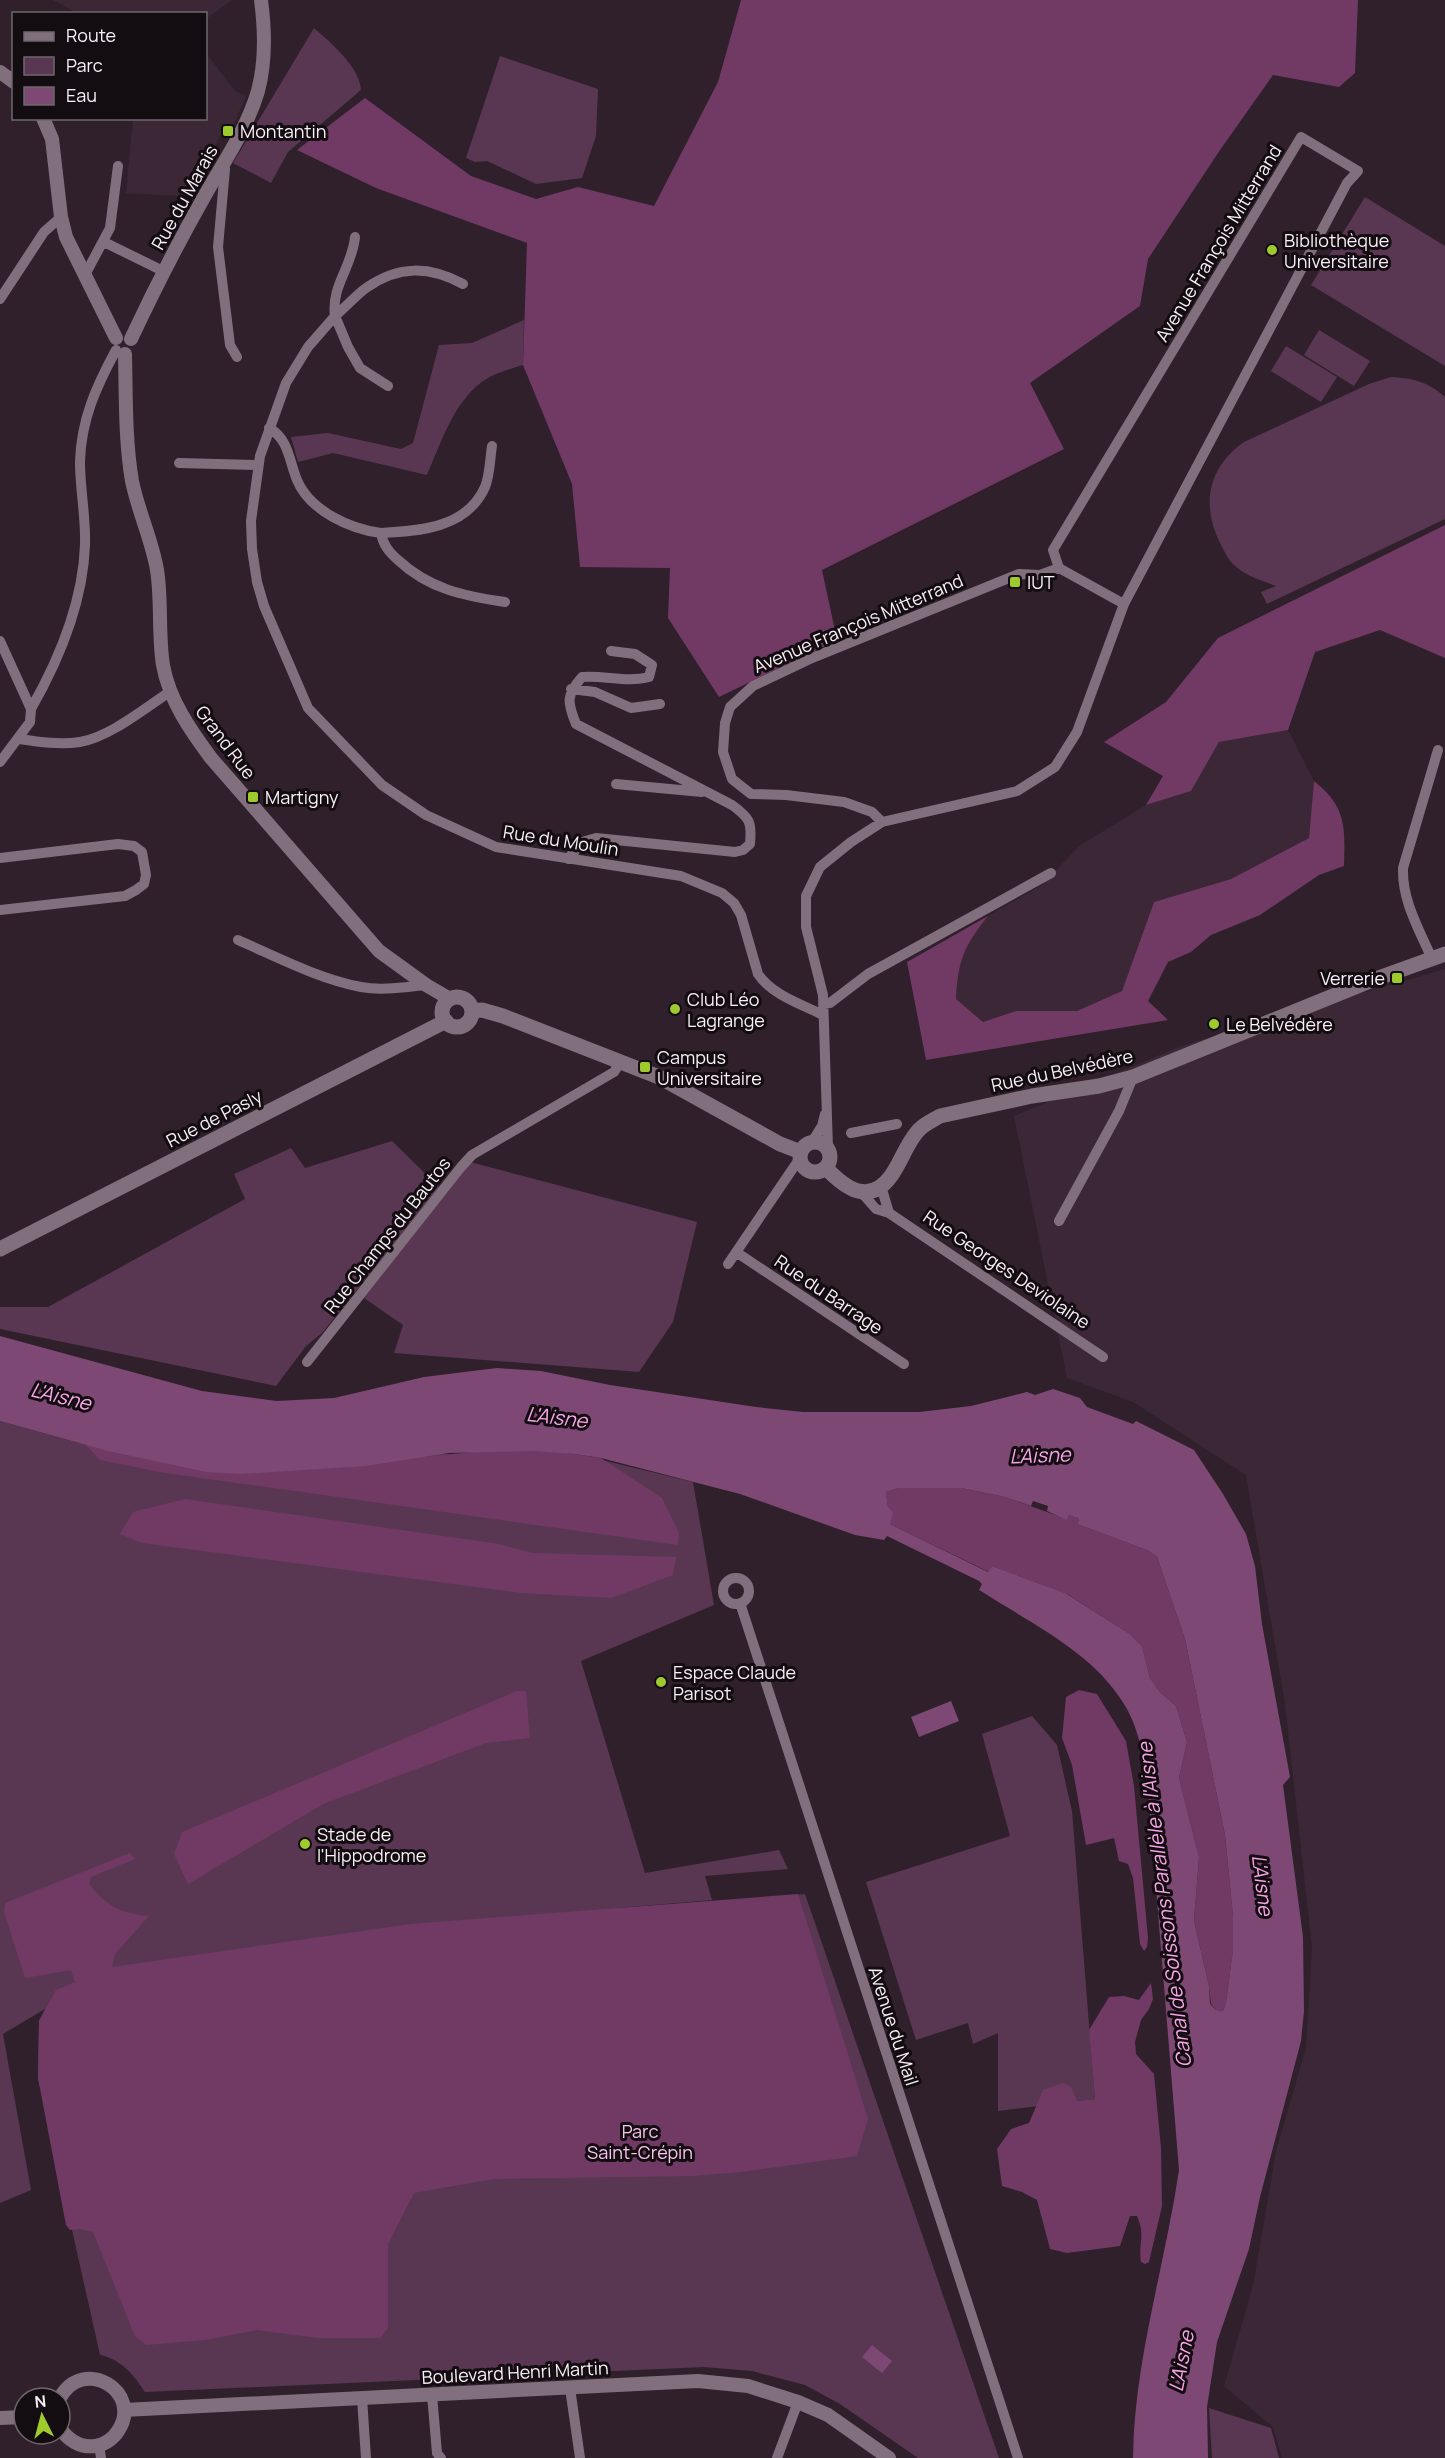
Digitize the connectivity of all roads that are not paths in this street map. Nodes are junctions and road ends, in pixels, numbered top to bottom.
1 (261, 0) edge
2 (44, 120) edge
3 (223, 164) junction
4 (118, 166) dead end
5 (62, 217) junction
6 (355, 237) dead end
7 (104, 242) junction
8 (163, 271) junction
9 (85, 275) junction
10 (463, 284) dead end
11 (0, 299) edge
12 (335, 316) junction
13 (119, 347) junction
14 (237, 357) dead end
15 (388, 386) dead end
16 (269, 428) junction
17 (492, 446) dead end
18 (179, 463) dead end
19 (258, 465) junction
20 (381, 533) junction
21 (1059, 568) junction
22 (505, 602) dead end
23 (1125, 604) junction
24 (0, 641) edge
25 (611, 651) dead end
26 (571, 689) junction
27 (171, 691) junction
28 (660, 704) dead end
29 (32, 708) junction
30 (19, 739) junction
31 (1438, 750) dead end
32 (0, 762) edge
33 (616, 784) dead end
34 (710, 794) junction
35 (882, 822) junction
36 (0, 858) edge
37 (568, 859) junction
38 (1051, 873) dead end
39 (0, 910) edge
40 (238, 940) dead end
41 (1441, 958) edge
42 (426, 985) junction
43 (450, 999) junction
44 (823, 1010) junction
45 (472, 1011) junction
46 (446, 1021) junction
47 (621, 1061) junction
48 (1133, 1077) junction
49 (825, 1114) junction
50 (897, 1124) dead end
51 (851, 1133) dead end
52 (828, 1148) junction
53 (804, 1151) junction
54 (826, 1168) junction
55 (881, 1186) junction
56 (861, 1192) junction
57 (889, 1213) junction
58 (1059, 1221) dead end
59 (0, 1249) edge
60 (736, 1252) junction
61 (728, 1264) dead end
62 (1103, 1357) dead end
63 (308, 1362) dead end
64 (904, 1364) dead end
65 (740, 1603) dead end
66 (70, 2386) edge
67 (570, 2388) junction
68 (432, 2394) junction
69 (362, 2398) junction
70 (798, 2402) junction
71 (124, 2410) junction
72 (72, 2440) edge
73 (100, 2452) edge
74 (366, 2458) edge
75 (441, 2458) edge
76 (580, 2458) edge
77 (777, 2458) edge
78 (889, 2458) edge
79 (1018, 2458) edge

1 - 3 street, Rue du Marais
2 - 5 street
3 - 8 street, Rue du Marais
3 - 14 street
4 - 7 street
5 - 9 street
5 - 11 street
6 - 12 street
7 - 8 street
7 - 9 street
8 - 13 street, Rue du Marais
9 - 13 street
10 - 12 street, Rue du Moulin
12 - 15 street
12 - 16 street, Rue du Moulin
13 - 27 street, Grand Rue
13 - 29 street
16 - 19 street, Rue du Moulin
16 - 20 street
17 - 20 street
18 - 19 street
19 - 37 street, Rue du Moulin
20 - 22 street
21 - 23 street
21 - 23 street, Avenue François Mitterrand
21 - 35 street, Avenue François Mitterrand
23 - 35 street, Avenue François Mitterrand
24 - 29 street
25 - 26 street
26 - 28 street
26 - 34 street
27 - 30 street
27 - 42 street, Grand Rue
29 - 30 street
30 - 32 street
31 - 41 street
33 - 34 street
34 - 37 street
35 - 44 street, Avenue François Mitterrand
36 - 39 street
37 - 44 street, Rue du Moulin
38 - 44 street
40 - 42 street
41 - 48 main road, Rue du Belvédère
42 - 43 street, Grand Rue
43 - 45 main road
43 - 46 main road
44 - 49 street, Avenue François Mitterrand
45 - 46 main road
45 - 47 main road
46 - 59 main road, Rue de Pasly
47 - 53 main road
47 - 63 street, Rue Champs du Bautos
48 - 55 main road, Rue du Belvédère
48 - 58 street
49 - 52 street, Avenue François Mitterrand
49 - 53 street, Avenue François Mitterrand
50 - 51 street
52 - 53 main road
52 - 54 main road
53 - 54 main road
53 - 60 street, Avenue François Mitterrand
54 - 56 main road, Rue Georges Deviolaine
55 - 56 main road
55 - 57 street
56 - 57 street, Rue Georges Deviolaine
57 - 62 street, Rue Georges Deviolaine
60 - 61 street, Avenue François Mitterrand
60 - 64 street, Rue du Barrage
65 - 79 street, Avenue du Mail
66 - 71 street
67 - 68 street, Boulevard Henri Martin
67 - 70 street, Boulevard Henri Martin
67 - 76 street
68 - 69 street, Boulevard Henri Martin
68 - 75 street
69 - 71 street, Boulevard Henri Martin
69 - 74 street
70 - 77 street
70 - 78 street, Boulevard Henri Martin
71 - 73 street
72 - 73 street

